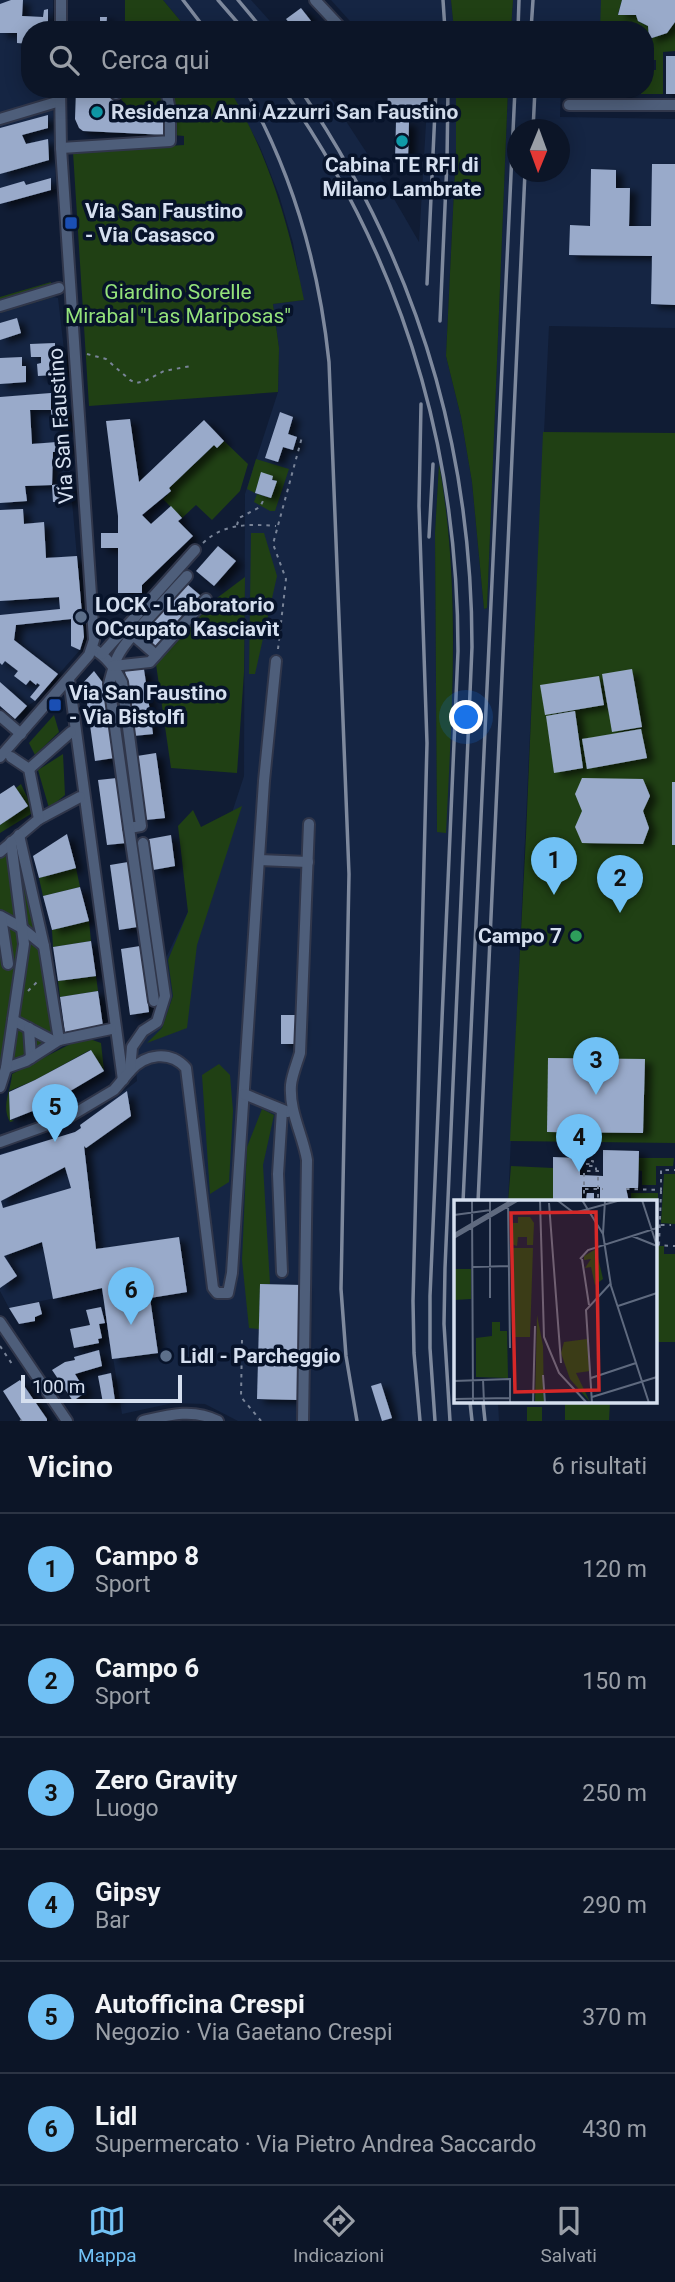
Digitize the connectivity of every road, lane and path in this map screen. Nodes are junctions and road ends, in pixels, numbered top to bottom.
1 (61, 0) edge
2 (315, 0) edge
3 (61, 21) edge
4 (335, 21) edge
5 (52, 98) edge
6 (60, 98) edge
7 (168, 98) edge
8 (569, 104) dead end
9 (675, 106) edge
10 (0, 119) edge
11 (61, 148) junction
12 (59, 288) dead end
13 (0, 306) edge
14 (83, 354) dead end
15 (191, 366) dead end
16 (302, 437) dead end
17 (263, 501) dead end
18 (236, 526) junction
19 (277, 526) junction
20 (195, 550) joint
21 (187, 576) dead end
22 (206, 599) dead end
23 (133, 635) junction
24 (97, 651) junction
25 (156, 655) junction
26 (276, 661) joint
27 (113, 666) junction
28 (69, 679) junction
29 (0, 716) edge
30 (71, 732) dead end
31 (21, 734) junction
32 (5, 757) edge
33 (29, 769) junction
34 (80, 797) dead end
35 (38, 820) junction
36 (309, 824) dead end
37 (15, 839) junction
38 (144, 843) dead end
39 (0, 852) edge
40 (259, 860) junction
41 (308, 862) junction
42 (1, 916) edge
43 (22, 928) junction
44 (24, 946) junction
45 (44, 946) junction
46 (4, 968) edge
47 (48, 971) junction
48 (154, 1001) dead end
49 (15, 1005) junction
50 (13, 1020) junction
51 (29, 1028) junction
52 (111, 1029) dead end
53 (57, 1041) junction
54 (31, 1058) junction
55 (6, 1068) junction
56 (126, 1076) junction
57 (0, 1087) edge
58 (244, 1094) junction
59 (288, 1112) junction
60 (0, 1142) edge
61 (591, 1161) dead end
62 (675, 1170) edge
63 (596, 1171) junction
64 (584, 1189) junction
65 (598, 1189) junction
66 (603, 1189) dead end
67 (626, 1189) dead end
68 (661, 1190) junction
69 (584, 1200) edge
70 (598, 1200) edge
71 (660, 1212) joint
72 (660, 1225) junction
73 (671, 1225) dead end
74 (658, 1238) edge
75 (282, 1272) dead end
76 (0, 1322) edge
77 (242, 1340) dead end
78 (0, 1346) edge
79 (14, 1367) dead end
80 (67, 1421) edge
81 (143, 1421) edge
82 (218, 1421) edge
83 (261, 1421) edge
84 (303, 1421) edge

1 - 3 street
2 - 4 street
5 - 10 street
6 - 11 street, Via San Faustino
7 - 11 street
8 - 9 street
11 - 24 street, Via San Faustino
12 - 13 street
14 - 15 path
16 - 19 path
17 - 18 path
18 - 19 path
18 - 20 path
19 - 26 path
20 - 24 street
21 - 23 street
22 - 25 street
23 - 25 street
23 - 27 street
24 - 27 street
24 - 28 street
25 - 27 street
26 - 40 street
27 - 48 street
28 - 31 street
28 - 56 street
29 - 31 street
30 - 33 street
31 - 32 street
32 - 33 street
33 - 35 street
34 - 35 street
35 - 37 street
36 - 41 street
37 - 39 street
37 - 43 street
37 - 45 street
38 - 56 street
40 - 41 street
40 - 58 street
41 - 59 street
42 - 43 street
42 - 46 street
43 - 44 street
43 - 45 street
44 - 46 street
44 - 49 street
45 - 47 street
47 - 49 path
47 - 53 street
49 - 50 street
50 - 51 street
50 - 55 street
51 - 53 street
51 - 54 street
52 - 53 street
53 - 54 street
54 - 55 street
55 - 57 street
56 - 58 street
56 - 60 street
58 - 59 street
59 - 75 street
59 - 84 street
61 - 63 path
62 - 68 path
63 - 64 path
63 - 65 path
64 - 65 path
64 - 69 path
65 - 66 path
65 - 70 path
67 - 68 path
68 - 71 path
71 - 72 path
72 - 73 path
72 - 74 path
76 - 80 street
77 - 83 path
78 - 79 path
81 - 82 street

